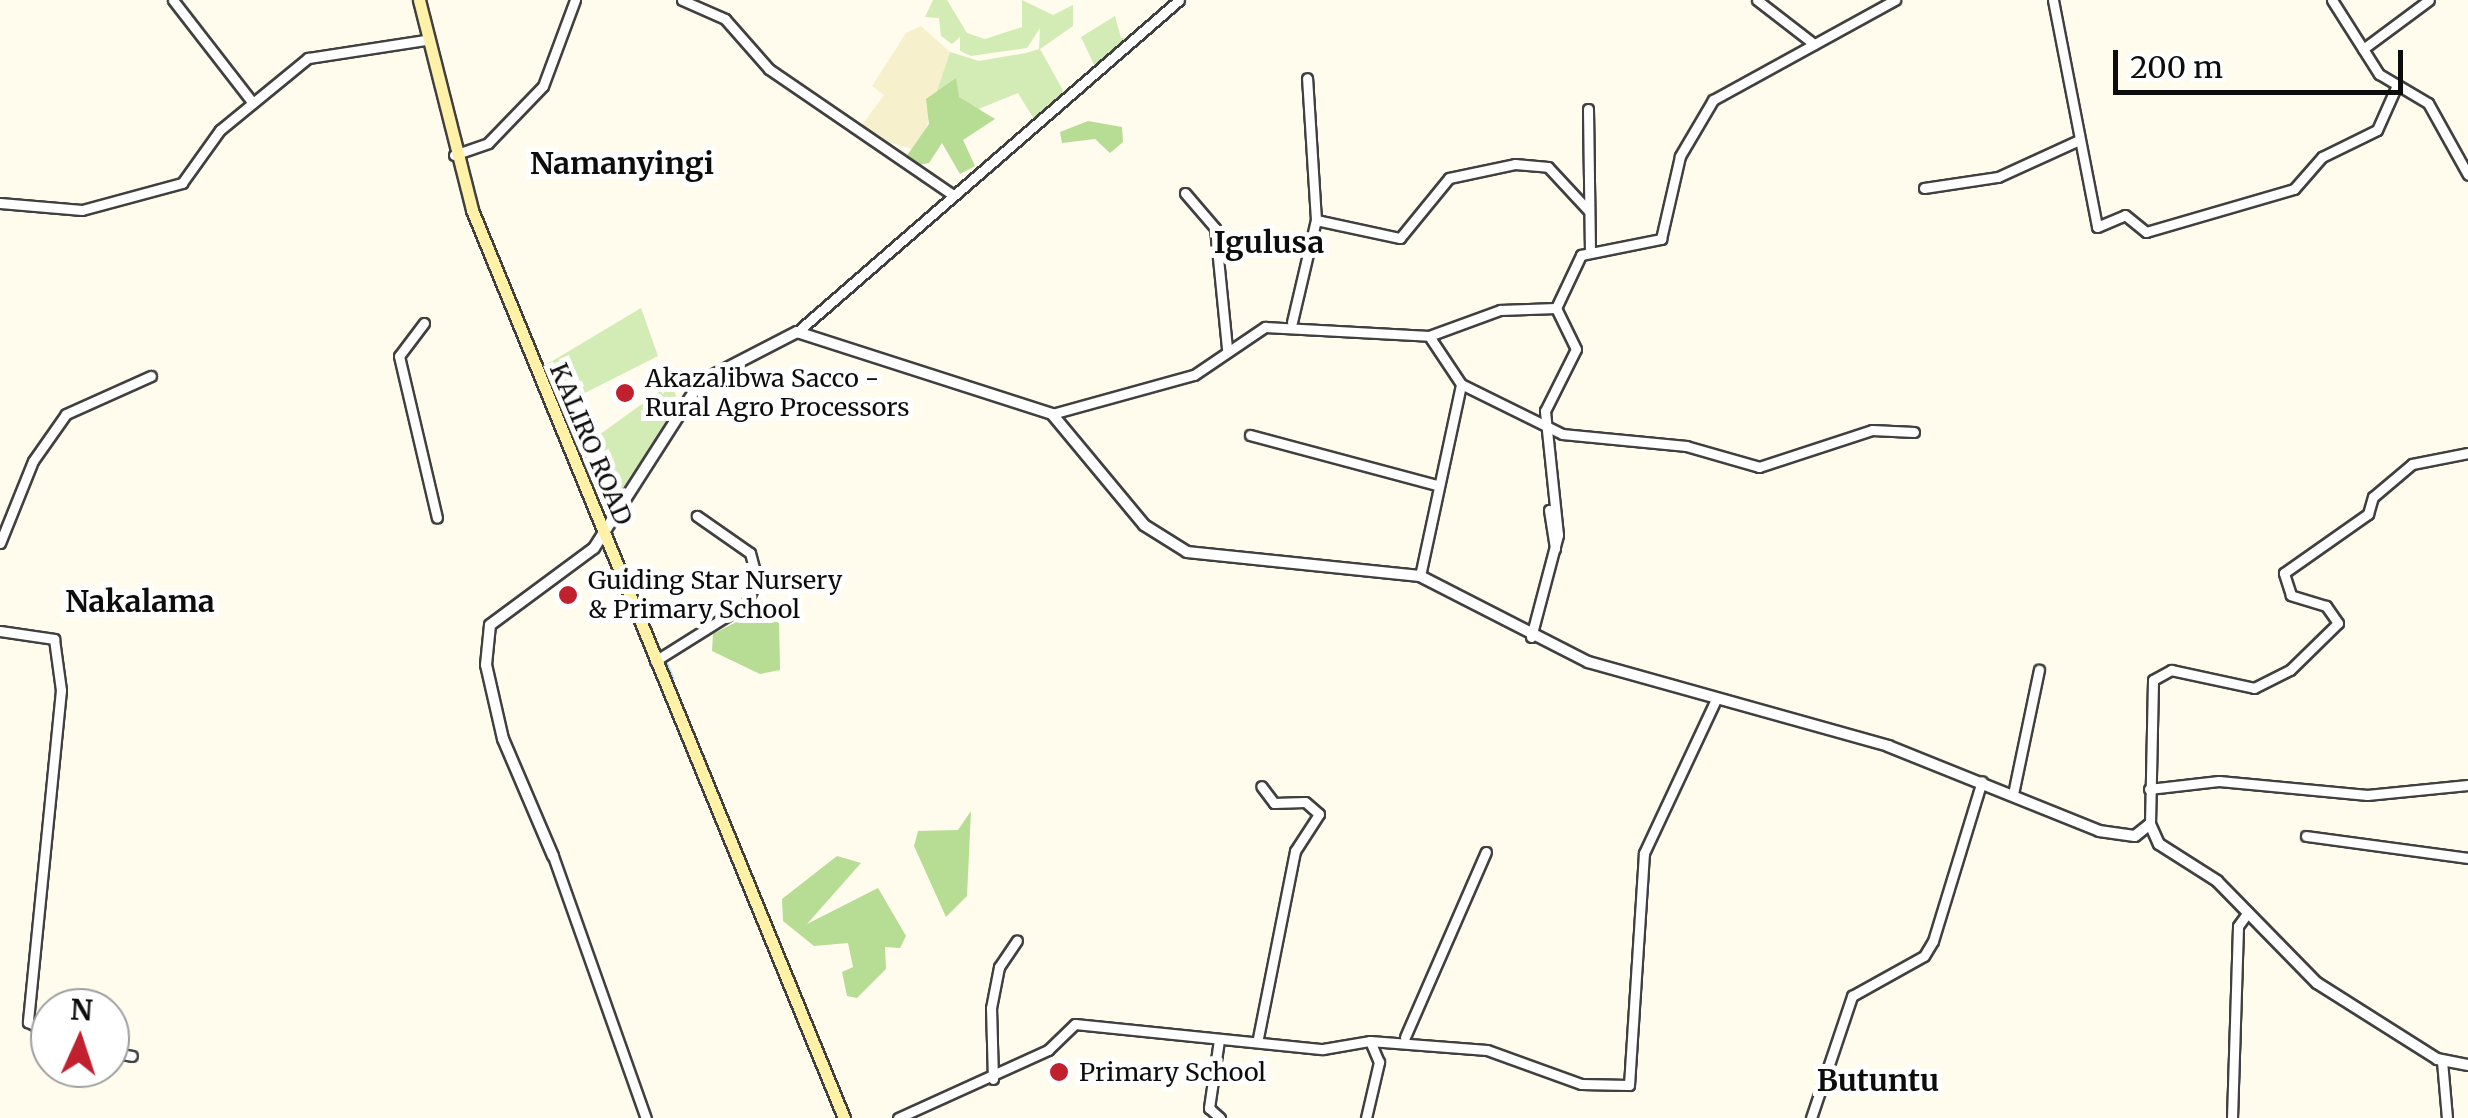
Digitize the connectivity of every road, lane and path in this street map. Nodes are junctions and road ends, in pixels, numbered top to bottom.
1 (174, 0) edge
2 (419, 0) edge
3 (575, 0) edge
4 (682, 0) edge
5 (1179, 0) edge
6 (1757, 0) edge
7 (1895, 0) edge
8 (2053, 0) edge
9 (2332, 0) edge
10 (2429, 0) edge
11 (426, 40) junction
12 (1814, 44) junction
13 (2363, 49) junction
14 (1307, 78) dead end
15 (2397, 85) junction
16 (252, 102) junction
17 (1588, 109) dead end
18 (2077, 140) junction
19 (454, 155) junction
20 (2468, 175) edge
21 (1924, 188) dead end
22 (1185, 193) dead end
23 (952, 195) junction
24 (0, 203) edge
25 (1588, 210) junction
26 (1316, 220) junction
27 (1590, 249) junction
28 (1556, 308) junction
29 (1292, 322) junction
30 (424, 323) dead end
31 (798, 332) junction
32 (1429, 336) junction
33 (1227, 349) junction
34 (152, 376) dead end
35 (1462, 384) junction
36 (1052, 414) junction
37 (1543, 425) junction
38 (1914, 432) dead end
39 (1250, 435) dead end
40 (2468, 453) edge
41 (1437, 485) junction
42 (697, 516) dead end
43 (437, 518) dead end
44 (602, 527) junction
45 (0, 544) edge
46 (1420, 576) junction
47 (0, 631) edge
48 (1531, 637) junction
49 (655, 661) junction
50 (2039, 670) dead end
51 (1716, 698) junction
52 (1982, 780) junction
53 (2468, 785) edge
54 (1261, 786) dead end
55 (2149, 789) junction
56 (2013, 794) junction
57 (2150, 824) junction
58 (2134, 836) junction
59 (2306, 836) dead end
60 (2159, 844) junction
61 (1486, 852) dead end
62 (552, 856) joint
63 (2468, 858) edge
64 (2248, 912) junction
65 (1017, 940) dead end
66 (31, 988) edge
67 (1405, 1037) junction
68 (1258, 1038) junction
69 (1218, 1040) junction
70 (1370, 1041) junction
71 (2442, 1061) junction
72 (2468, 1065) edge
73 (993, 1078) junction
74 (646, 1118) edge
75 (844, 1118) edge
76 (898, 1118) edge
77 (1220, 1118) edge
78 (1366, 1118) edge
79 (1811, 1118) edge
80 (2232, 1118) edge
81 (2447, 1118) edge

1 - 16 street
2 - 11 main road, KALIRO ROAD
3 - 19 street
4 - 23 street
5 - 23 street
6 - 12 street
7 - 12 street
8 - 18 street
9 - 13 street
10 - 13 street
11 - 16 street
11 - 19 main road, KALIRO ROAD
12 - 27 street
13 - 15 street
14 - 26 street
15 - 18 street
15 - 20 street
16 - 24 street
17 - 25 street
18 - 21 street
19 - 44 main road, KALIRO ROAD
22 - 33 street
23 - 31 street
25 - 26 street
25 - 27 street
26 - 29 street
27 - 28 street
28 - 32 street
28 - 37 street
29 - 32 street
29 - 33 street
30 - 43 street
31 - 36 street
31 - 44 street
32 - 35 street
33 - 36 street
34 - 45 street
35 - 37 street
35 - 41 street
36 - 46 street
37 - 38 street
37 - 48 street
39 - 41 street
40 - 55 street
41 - 46 street
42 - 49 street
44 - 49 main road, KALIRO ROAD
44 - 62 street
46 - 48 street
47 - 66 street
48 - 51 street
49 - 75 main road, KALIRO ROAD
50 - 56 street
51 - 52 street
51 - 67 street
52 - 56 street
52 - 79 street
53 - 55 street
54 - 68 street
55 - 57 street
56 - 58 street
57 - 58 street
57 - 60 street
58 - 60 street
59 - 63 street
60 - 64 street
61 - 67 street
62 - 74 street
64 - 71 street
64 - 80 street
65 - 73 street
67 - 70 street
68 - 69 street
68 - 70 street
69 - 73 street
69 - 77 street
70 - 78 street
71 - 72 street
71 - 81 street
73 - 76 street

